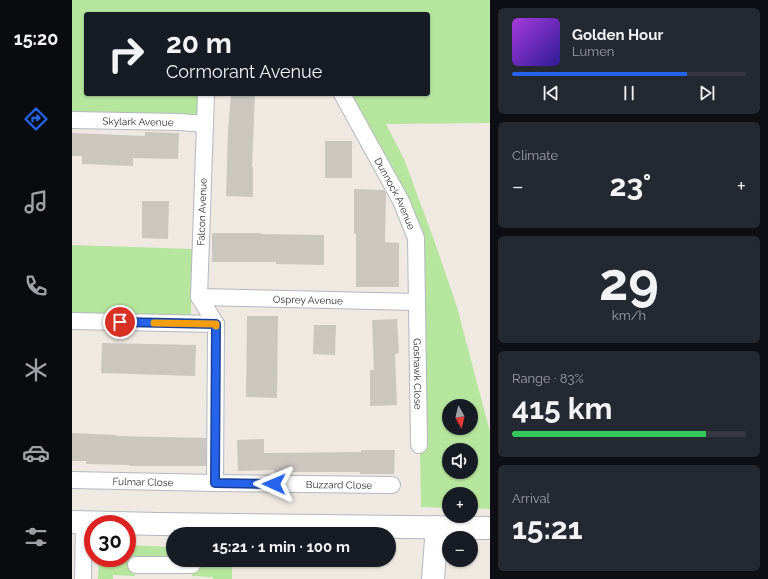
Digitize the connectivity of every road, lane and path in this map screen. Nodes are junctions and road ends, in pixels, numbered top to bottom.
1 (206, 96) edge
2 (343, 96) edge
3 (72, 120) edge
4 (205, 124) junction
5 (199, 297) junction
6 (417, 302) junction
7 (72, 321) edge
8 (216, 324) junction
9 (419, 445) dead end
10 (72, 480) edge
11 (215, 483) junction
12 (392, 485) dead end
13 (78, 522) edge
14 (437, 527) junction
15 (490, 528) edge
16 (136, 564) dead end
17 (184, 567) edge
18 (165, 572) edge
19 (82, 579) edge
20 (433, 579) edge

1 - 4 street, Falcon Avenue
2 - 6 street, Dunnock Avenue
3 - 4 street, Skylark Avenue
4 - 5 street, Falcon Avenue
5 - 6 street, Osprey Avenue
5 - 8 street
6 - 9 street, Goshawk Close
7 - 8 street
8 - 11 street
10 - 11 street, Fulmar Close
11 - 12 street, Buzzard Close
13 - 14 main road
13 - 19 street
14 - 15 main road
14 - 20 main road
16 - 18 street
17 - 18 street

